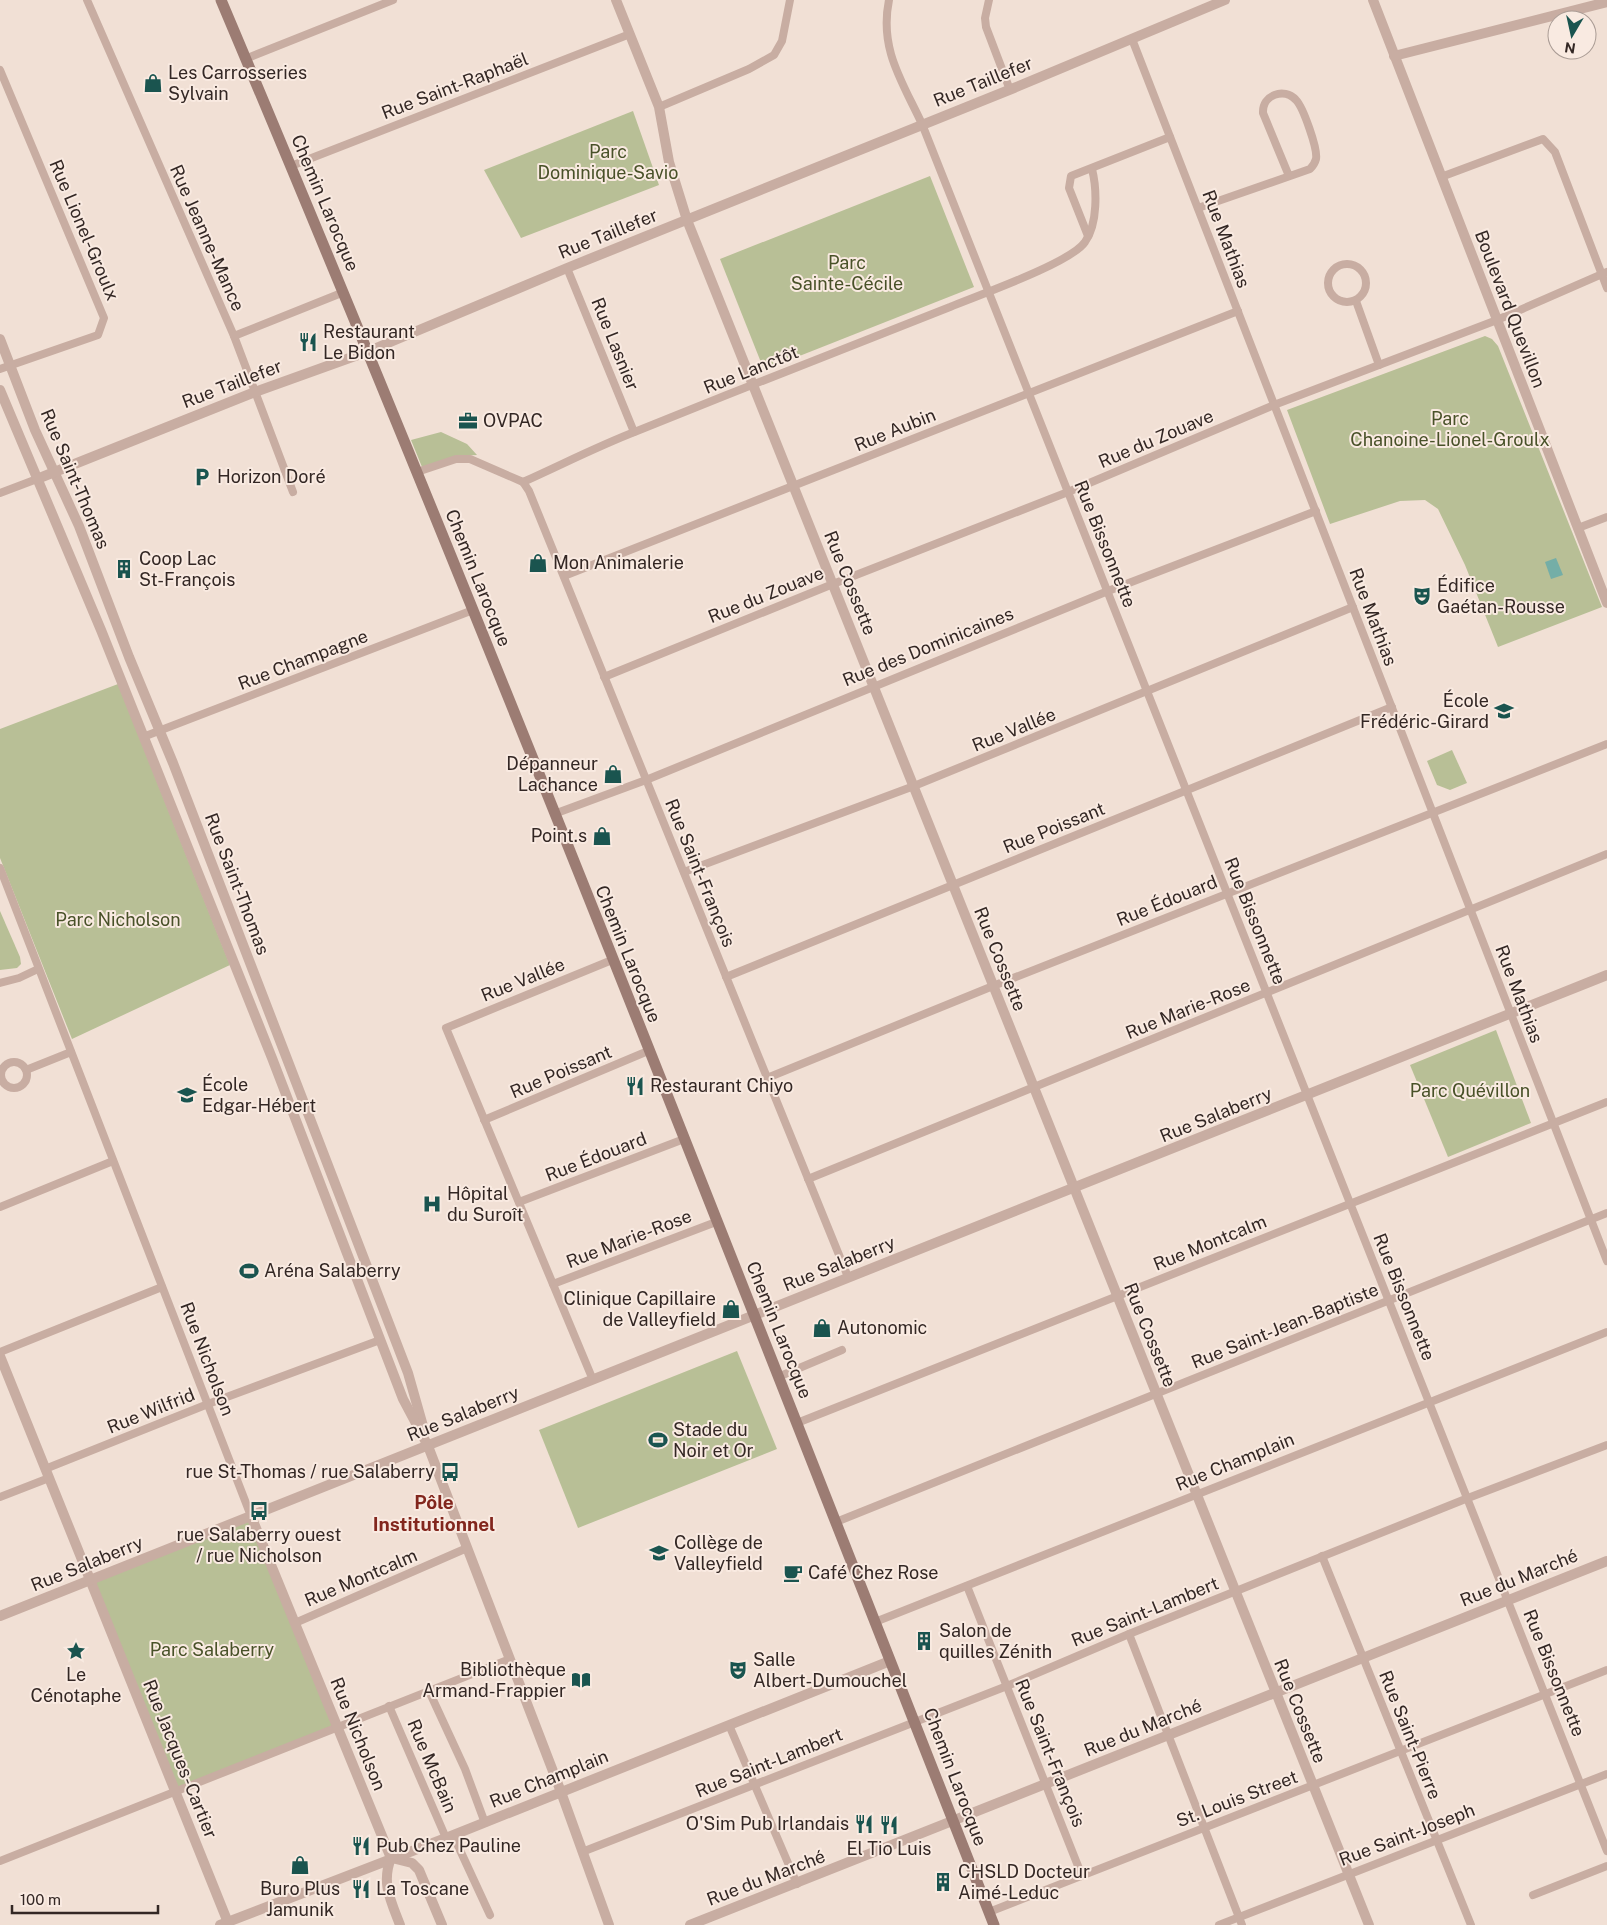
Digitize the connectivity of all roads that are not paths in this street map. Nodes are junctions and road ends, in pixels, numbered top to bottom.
1 (87, 0) edge
2 (221, 0) edge
3 (392, 0) edge
4 (616, 0) edge
5 (790, 0) edge
6 (889, 0) edge
7 (989, 0) edge
8 (1225, 0) edge
9 (1372, 0) edge
10 (1607, 2) edge
11 (377, 3) edge
12 (630, 34) junction
13 (1132, 39) junction
14 (1394, 56) junction
15 (245, 58) junction
16 (0, 70) edge
17 (1010, 90) junction
18 (659, 107) junction
19 (922, 124) junction
20 (1170, 137) junction
21 (291, 166) junction
22 (1092, 169) junction
23 (1289, 176) junction
24 (1441, 177) junction
25 (1198, 208) junction
26 (687, 220) junction
27 (1088, 236) junction
28 (567, 268) junction
29 (1604, 273) edge
30 (1607, 288) edge
31 (344, 292) junction
32 (989, 292) junction
33 (1356, 301) junction
34 (1238, 311) junction
35 (1497, 320) junction
36 (234, 336) junction
37 (0, 339) edge
38 (369, 351) junction
39 (1379, 365) junction
40 (12, 366) junction
41 (0, 369) edge
42 (753, 385) junction
43 (0, 390) edge
44 (255, 392) junction
45 (1029, 393) junction
46 (1274, 405) junction
47 (634, 432) junction
48 (54, 471) junction
49 (417, 472) junction
50 (37, 479) junction
51 (523, 482) junction
52 (794, 487) junction
53 (293, 492) dead end
54 (1068, 492) junction
55 (0, 493) edge
56 (1316, 511) junction
57 (1607, 516) edge
58 (1578, 528) junction
59 (564, 576) junction
60 (832, 584) junction
61 (1108, 591) junction
62 (1607, 603) edge
63 (1353, 607) junction
64 (472, 610) junction
65 (604, 677) junction
66 (873, 685) junction
67 (1148, 693) junction
68 (1392, 707) junction
69 (159, 731) junction
70 (143, 737) junction
71 (1607, 744) edge
72 (646, 780) junction
73 (914, 786) junction
74 (1187, 791) junction
75 (1433, 813) junction
76 (554, 814) junction
77 (1607, 854) edge
78 (0, 868) edge
79 (684, 872) junction
80 (953, 885) junction
81 (1228, 893) junction
82 (1470, 909) junction
83 (247, 957) junction
84 (612, 960) junction
85 (233, 962) junction
86 (38, 970) junction
87 (1607, 975) edge
88 (726, 977) junction
89 (0, 983) edge
90 (993, 986) junction
91 (1267, 993) junction
92 (1511, 1013) junction
93 (648, 1051) junction
94 (71, 1052) junction
95 (26, 1070) dead end
96 (767, 1078) junction
97 (1034, 1089) junction
98 (1308, 1095) junction
99 (1607, 1102) edge
100 (484, 1120) junction
101 (1553, 1123) junction
102 (684, 1139) junction
103 (113, 1161) junction
104 (808, 1179) junction
105 (1074, 1188) junction
106 (518, 1202) junction
107 (1351, 1203) junction
108 (0, 1207) edge
109 (1607, 1213) edge
110 (1591, 1219) junction
111 (716, 1222) junction
112 (1607, 1261) edge
113 (848, 1278) junction
114 (553, 1284) junction
115 (162, 1287) junction
116 (1117, 1296) junction
117 (1389, 1300) junction
118 (754, 1316) junction
119 (1607, 1332) edge
120 (380, 1340) junction
121 (842, 1350) dead end
122 (0, 1352) edge
123 (0, 1356) edge
124 (778, 1377) junction
125 (593, 1380) junction
126 (1156, 1394) junction
127 (1430, 1403) junction
128 (208, 1404) junction
129 (797, 1423) junction
130 (1607, 1445) edge
131 (428, 1446) junction
132 (47, 1473) junction
133 (1197, 1495) junction
134 (0, 1497) edge
135 (1468, 1498) junction
136 (251, 1516) junction
137 (836, 1522) junction
138 (467, 1548) junction
139 (1322, 1556) junction
140 (1607, 1561) edge
141 (90, 1580) junction
142 (967, 1586) junction
143 (1235, 1591) junction
144 (1509, 1600) junction
145 (0, 1616) edge
146 (875, 1622) junction
147 (295, 1623) junction
148 (1129, 1634) junction
149 (1363, 1658) junction
150 (510, 1659) junction
151 (890, 1661) junction
152 (1607, 1670) edge
153 (1007, 1686) junction
154 (429, 1691) junction
155 (1276, 1693) junction
156 (1546, 1694) junction
157 (389, 1706) junction
158 (914, 1722) junction
159 (729, 1725) junction
160 (337, 1727) junction
161 (1168, 1735) junction
162 (1401, 1751) junction
163 (1607, 1774) edge
164 (1046, 1784) junction
165 (1582, 1784) junction
166 (755, 1785) junction
167 (1313, 1786) junction
168 (176, 1791) junction
169 (561, 1792) junction
170 (953, 1821) junction
171 (485, 1823) junction
172 (1204, 1828) junction
173 (450, 1837) junction
174 (1437, 1840) junction
175 (1607, 1851) edge
176 (582, 1852) junction
177 (391, 1858) junction
178 (0, 1861) edge
179 (1607, 1866) edge
180 (1348, 1874) junction
181 (1082, 1876) junction
182 (797, 1884) junction
183 (1533, 1895) dead end
184 (989, 1912) junction
185 (490, 1915) dead end
186 (1241, 1921) edge
187 (226, 1924) edge
188 (400, 1925) edge
189 (442, 1925) edge
190 (608, 1925) edge
191 (690, 1925) edge
192 (994, 1925) edge
193 (1218, 1925) edge
194 (1368, 1925) edge
195 (1471, 1925) edge

1 - 36 street, Rue Jeanne-Mance
2 - 15 main road, Chemin Larocque
3 - 11 street
4 - 12 street, Rue Cossette
5 - 18 street
6 - 19 street, Rue Bissonnette
7 - 17 street
8 - 13 street, Rue Taillefer
9 - 14 street
10 - 14 street
11 - 15 street
12 - 18 street, Rue Cossette
12 - 21 street, Rue Saint-Raphaël
13 - 17 street, Rue Taillefer
13 - 20 street, Rue Mathias
14 - 24 street, Boulevard Quevillon
15 - 21 main road, Chemin Larocque
16 - 40 street, Rue Lionel-Groulx
17 - 19 street, Rue Taillefer
18 - 26 street, Rue Cossette
19 - 26 street, Rue Taillefer
19 - 32 street, Rue Bissonnette
20 - 22 street
20 - 25 street, Rue Mathias
21 - 31 main road, Chemin Larocque
22 - 27 street
22 - 27 street
23 - 23 street
23 - 25 street
24 - 29 street
24 - 35 street, Boulevard Quevillon
25 - 34 street, Rue Mathias
26 - 28 street, Rue Taillefer
26 - 42 street, Rue Cossette
27 - 32 street, Rue Lanctôt
28 - 38 street, Rue Taillefer
28 - 47 street, Rue Lasnier
29 - 30 street
29 - 35 street, Rue du Zouave
31 - 36 street
31 - 38 main road, Chemin Larocque
32 - 42 street, Rue Lanctôt
32 - 45 street, Rue Bissonnette
33 - 33 street
33 - 39 street
34 - 45 street, Rue Aubin
34 - 46 street, Rue Mathias
35 - 39 street, Rue du Zouave
35 - 58 street, Boulevard Quevillon
36 - 44 street, Rue Jeanne-Mance
37 - 40 street, Rue Saint-Thomas
38 - 44 street, Rue Taillefer
38 - 49 main road, Chemin Larocque
39 - 46 street, Rue du Zouave
40 - 41 street, Rue Lionel-Groulx
40 - 48 street, Rue Saint-Thomas
42 - 47 street, Rue Lanctôt
42 - 52 street, Rue Cossette
43 - 50 street, Rue Saint-Thomas
44 - 48 street, Rue Taillefer
44 - 53 street, Rue Jeanne-Mance
45 - 52 street, Rue Aubin
45 - 54 street, Rue Bissonnette
46 - 54 street, Rue du Zouave
46 - 56 street, Rue Mathias
47 - 51 street, Rue Lanctôt
48 - 50 street, Rue Taillefer
48 - 69 street, Rue Saint-Thomas
49 - 51 street
49 - 64 main road, Chemin Larocque
50 - 55 street, Rue Taillefer
50 - 70 street, Rue Saint-Thomas
51 - 59 street, Rue Saint-François
52 - 59 street, Rue Aubin
52 - 60 street, Rue Cossette
54 - 60 street, Rue du Zouave
54 - 61 street, Rue Bissonnette
56 - 61 street, Rue des Dominicaines
56 - 63 street, Rue Mathias
57 - 58 street
58 - 62 street, Boulevard Quevillon
59 - 65 street, Rue Saint-François
60 - 65 street, Rue du Zouave
60 - 66 street, Rue Cossette
61 - 66 street, Rue des Dominicaines
61 - 67 street, Rue Bissonnette
63 - 67 street, Rue Vallée
63 - 68 street, Rue Mathias
64 - 69 street, Rue Champagne
64 - 76 main road, Chemin Larocque
65 - 72 street, Rue Saint-François
66 - 72 street, Rue des Dominicaines
66 - 73 street, Rue Cossette
67 - 73 street, Rue Vallée
67 - 74 street, Rue Bissonnette
68 - 74 street, Rue Poissant
68 - 75 street, Rue Mathias
69 - 70 street, Rue Champagne
69 - 83 street, Rue Saint-Thomas
70 - 85 street, Rue Saint-Thomas
71 - 75 street, Rue Édouard
72 - 76 street, Rue des Dominicaines
72 - 79 street, Rue Saint-François
73 - 79 street, Rue Vallée
73 - 80 street, Rue Cossette
74 - 80 street, Rue Poissant
74 - 81 street, Rue Bissonnette
75 - 81 street, Rue Édouard
75 - 82 street, Rue Mathias
76 - 84 main road, Chemin Larocque
77 - 82 street, Rue Marie-Rose
78 - 86 street, Rue Nicholson
79 - 88 street, Rue Saint-François
80 - 88 street, Rue Poissant
80 - 90 street, Rue Cossette
81 - 90 street, Rue Édouard
81 - 91 street, Rue Bissonnette
82 - 91 street, Rue Marie-Rose
82 - 92 street, Rue Mathias
83 - 85 street
83 - 131 street, Rue Saint-Thomas
84 - 93 main road, Chemin Larocque
84 - 100 street, Rue Vallée
85 - 120 street, Rue Saint-Thomas
86 - 89 street
86 - 94 street, Rue Nicholson
87 - 92 street, Rue Salaberry
88 - 96 street, Rue Saint-François
90 - 96 street, Rue Édouard
90 - 97 street, Rue Cossette
91 - 97 street, Rue Marie-Rose
91 - 98 street, Rue Bissonnette
92 - 98 street, Rue Salaberry
92 - 101 street, Rue Mathias
93 - 100 street, Rue Poissant
93 - 102 main road, Chemin Larocque
94 - 95 street
94 - 103 street, Rue Nicholson
96 - 104 street, Rue Saint-François
97 - 104 street, Rue Marie-Rose
97 - 105 street, Rue Cossette
98 - 105 street, Rue Salaberry
98 - 107 street, Rue Bissonnette
99 - 101 street, Rue Montcalm
100 - 106 street
101 - 107 street, Rue Montcalm
101 - 110 street, Rue Mathias
102 - 106 street, Rue Édouard
102 - 111 main road, Chemin Larocque
103 - 108 street
103 - 115 street, Rue Nicholson
104 - 113 street, Rue Saint-François
105 - 113 street, Rue Salaberry
105 - 116 street, Rue Cossette
106 - 114 street
107 - 116 street, Rue Montcalm
107 - 117 street, Rue Bissonnette
109 - 110 street, Rue Saint-Jean-Baptiste
110 - 112 street, Rue Mathias
110 - 117 street, Rue Saint-Jean-Baptiste
111 - 114 street, Rue Marie-Rose
111 - 118 main road, Chemin Larocque
113 - 118 street, Rue Salaberry
114 - 125 street
115 - 122 street
115 - 128 street, Rue Nicholson
116 - 126 street, Rue Cossette
116 - 129 street, Rue Montcalm
117 - 126 street, Rue Saint-Jean-Baptiste
117 - 127 street, Rue Bissonnette
118 - 124 main road, Chemin Larocque
118 - 125 street, Rue Salaberry
119 - 127 street, Rue Champlain
120 - 128 street, Rue Wilfrid
120 - 131 street, Rue Saint-Thomas
121 - 124 street
123 - 132 street, Rue Jacques-Cartier
124 - 129 main road, Chemin Larocque
125 - 131 street, Rue Salaberry
126 - 133 street, Rue Cossette
126 - 137 street, Rue Saint-Jean-Baptiste
127 - 133 street, Rue Champlain
127 - 135 street, Rue Bissonnette
128 - 132 street, Rue Wilfrid
128 - 136 street, Rue Nicholson
129 - 137 main road, Chemin Larocque
130 - 135 street, Rue Saint-Lambert
131 - 136 street, Rue Salaberry
131 - 138 street, Rue Saint-Thomas
132 - 134 street, Rue Wilfrid
132 - 141 street, Rue Jacques-Cartier
133 - 142 street, Rue Champlain
133 - 143 street, Rue Cossette
135 - 139 street, Rue Saint-Lambert
135 - 144 street, Rue Bissonnette
136 - 141 street, Rue Salaberry
136 - 147 street, Rue Nicholson
137 - 146 main road, Chemin Larocque
138 - 147 street, Rue Montcalm
138 - 150 street, Rue Saint-Thomas
139 - 143 street, Rue Saint-Lambert
139 - 149 street, Rue Saint-Pierre
140 - 144 street, Rue du Marché
141 - 145 street, Rue Salaberry
141 - 168 street, Rue Jacques-Cartier
142 - 146 street, Rue Champlain
142 - 153 street, Rue Saint-François
143 - 148 street, Rue Saint-Lambert
143 - 155 street, Rue Cossette
144 - 149 street, Rue du Marché
144 - 156 street, Rue Bissonnette
146 - 151 main road, Chemin Larocque
147 - 160 street, Rue Nicholson
148 - 153 street, Rue Saint-Lambert
148 - 161 street
149 - 155 street, Rue du Marché
149 - 162 street, Rue Saint-Pierre
150 - 154 street
150 - 169 street, Rue Saint-Thomas
151 - 158 main road, Chemin Larocque
151 - 159 street, Rue Champlain
152 - 156 street, St. Louis Street
153 - 158 street, Rue Saint-Lambert
153 - 164 street, Rue Saint-François
154 - 157 street
154 - 171 street
155 - 161 street, Rue du Marché
155 - 167 street, Rue Cossette
156 - 162 street, St. Louis Street
156 - 165 street, Rue Bissonnette
157 - 160 street
157 - 173 street, Rue McBain
158 - 166 street, Rue Saint-Lambert
158 - 170 main road, Chemin Larocque
159 - 166 street
159 - 169 street, Rue Champlain
160 - 168 street
160 - 177 street, Rue Nicholson
161 - 164 street, Rue du Marché
161 - 172 street
162 - 167 street, St. Louis Street
162 - 174 street, Rue Saint-Pierre
163 - 165 street, Rue Saint-Joseph
164 - 170 street, Rue du Marché
164 - 181 street, Rue Saint-François
165 - 174 street, Rue Saint-Joseph
165 - 175 street, Rue Bissonnette
166 - 176 street, Rue Saint-Lambert
166 - 182 street
167 - 172 street, St. Louis Street
167 - 180 street, Rue Cossette
168 - 178 street
168 - 187 street, Rue Jacques-Cartier
169 - 171 street, Rue Champlain
169 - 176 street, Rue Saint-Thomas
170 - 182 street, Rue du Marché
170 - 184 main road, Chemin Larocque
171 - 173 street, Rue Champlain
172 - 181 street, St. Louis Street
172 - 186 street
173 - 177 street, Rue Champlain
173 - 185 street, Rue McBain
174 - 180 street, Rue Saint-Joseph
174 - 195 street, Rue Saint-Pierre
176 - 190 street, Rue Saint-Thomas
177 - 187 street, Rue Champlain
177 - 188 street
177 - 189 street
179 - 183 street
180 - 186 street, Rue Saint-Joseph
180 - 194 street, Rue Cossette
181 - 184 street, St. Louis Street
182 - 191 street, Rue du Marché
184 - 192 main road, Chemin Larocque
186 - 193 street, Rue Saint-Joseph

